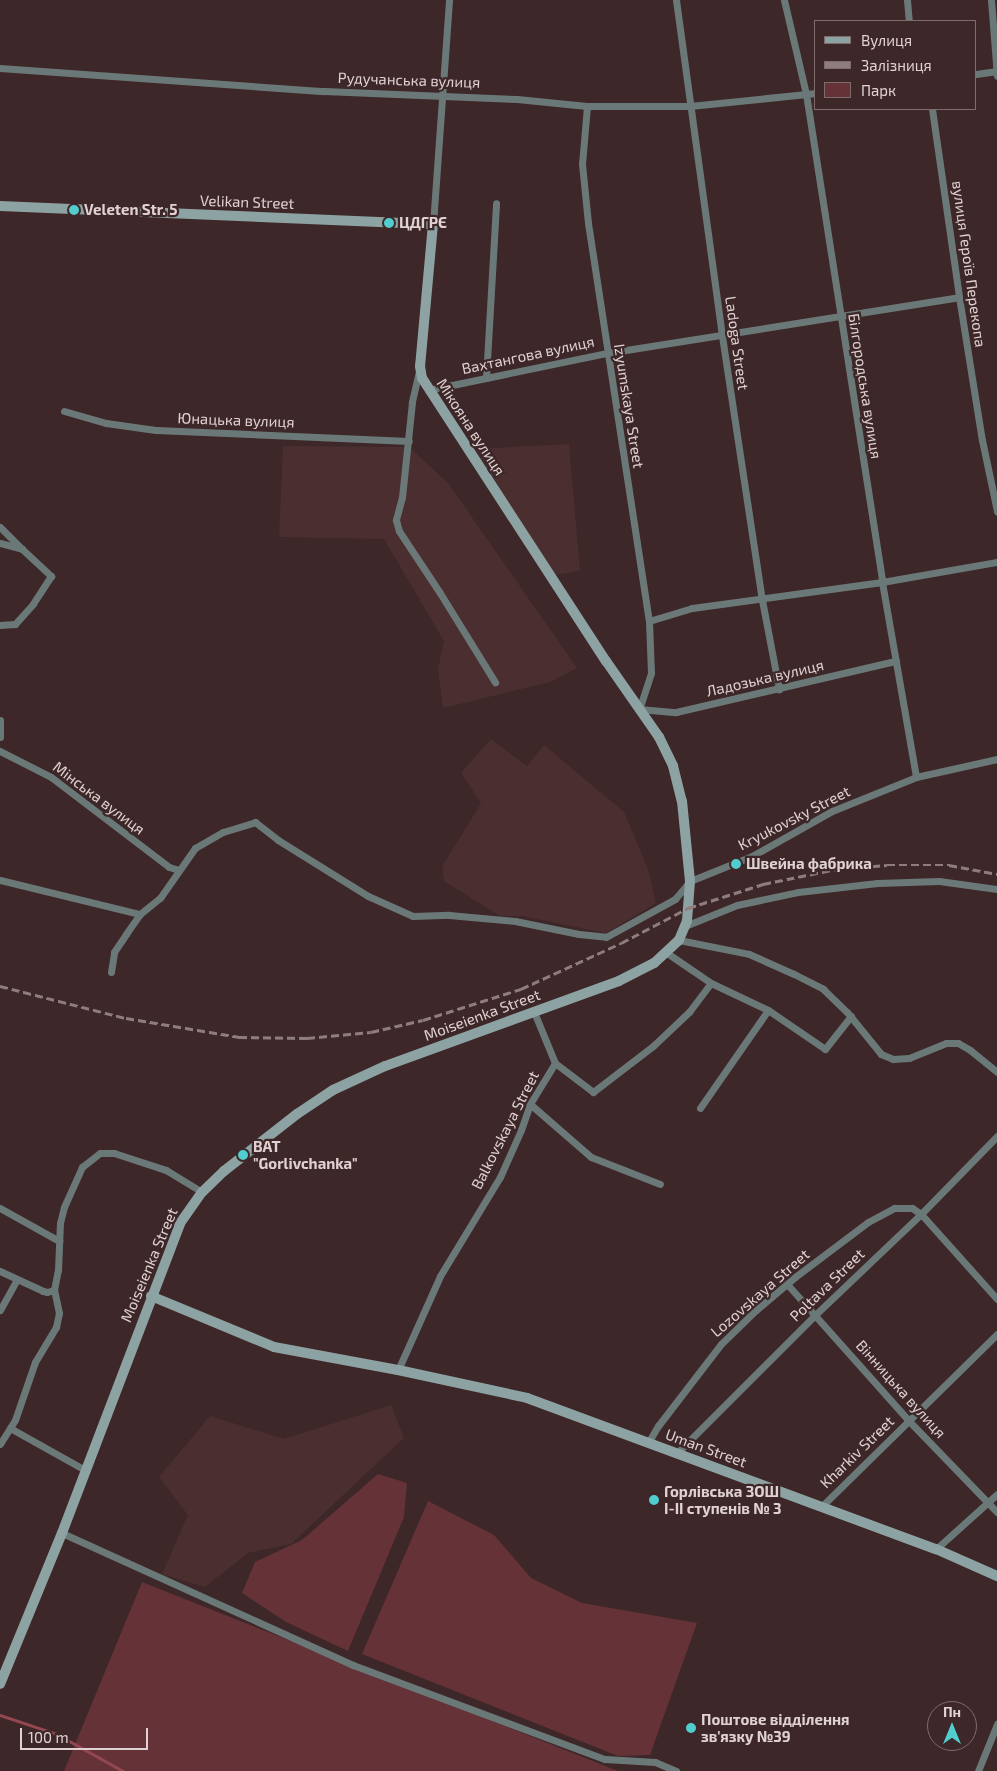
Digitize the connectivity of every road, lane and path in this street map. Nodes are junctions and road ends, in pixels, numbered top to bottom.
1 (449, 0) edge
2 (676, 0) edge
3 (784, 0) edge
4 (907, 0) edge
5 (991, 0) edge
6 (909, 20) edge
7 (0, 68) edge
8 (997, 71) edge
9 (977, 74) edge
10 (997, 76) edge
11 (814, 93) edge
12 (806, 94) junction
13 (441, 95) junction
14 (587, 106) junction
15 (690, 106) junction
16 (932, 110) edge
17 (496, 204) dead end
18 (0, 206) edge
19 (433, 224) junction
20 (959, 297) junction
21 (840, 316) junction
22 (722, 336) junction
23 (607, 353) junction
24 (420, 366) junction
25 (486, 378) junction
26 (428, 390) junction
27 (64, 411) dead end
28 (409, 441) junction
29 (997, 511) edge
30 (0, 526) edge
31 (0, 543) edge
32 (22, 549) junction
33 (997, 562) edge
34 (882, 582) junction
35 (762, 600) junction
36 (649, 621) junction
37 (0, 625) edge
38 (896, 661) junction
39 (495, 682) dead end
40 (779, 689) junction
41 (639, 709) junction
42 (0, 720) edge
43 (0, 737) edge
44 (0, 751) edge
45 (997, 759) edge
46 (916, 777) junction
47 (179, 870) junction
48 (0, 880) edge
49 (690, 881) junction
50 (997, 889) edge
51 (140, 914) junction
52 (686, 923) junction
53 (679, 940) junction
54 (667, 953) junction
55 (111, 972) dead end
56 (711, 983) junction
57 (768, 1010) junction
58 (534, 1012) junction
59 (851, 1016) junction
60 (555, 1062) junction
61 (997, 1072) edge
62 (530, 1104) junction
63 (700, 1108) dead end
64 (997, 1136) edge
65 (660, 1184) dead end
66 (202, 1192) junction
67 (0, 1208) edge
68 (921, 1214) junction
69 (59, 1241) junction
70 (0, 1271) edge
71 (17, 1279) junction
72 (787, 1284) junction
73 (54, 1290) junction
74 (151, 1296) junction
75 (997, 1299) edge
76 (0, 1310) edge
77 (815, 1315) junction
78 (997, 1334) edge
79 (398, 1370) junction
80 (909, 1420) junction
81 (10, 1428) junction
82 (648, 1443) junction
83 (0, 1444) edge
84 (676, 1454) junction
85 (85, 1470) junction
86 (997, 1494) edge
87 (988, 1502) junction
88 (822, 1506) junction
89 (997, 1512) edge
90 (62, 1533) junction
91 (936, 1549) junction
92 (997, 1576) edge
93 (0, 1684) edge
94 (996, 1728) edge
95 (676, 1771) edge
96 (978, 1771) edge

1 - 13 street, Мікояна вулиця
2 - 15 street, Ladoga Street
3 - 12 street, Білгородська вулиця
4 - 6 street
5 - 8 street
7 - 13 street, Рудучанська вулиця
8 - 9 street
8 - 10 street
11 - 12 street, Рудучанська вулиця
12 - 15 street, Рудучанська вулиця
12 - 21 street, Білгородська вулиця
13 - 14 street, Рудучанська вулиця
13 - 19 street, Мікояна вулиця
14 - 15 street, Рудучанська вулиця
14 - 23 street, Izyumskaya Street
15 - 22 street, Ladoga Street
16 - 20 street, вулиця Героїв Перекопа
17 - 25 street
18 - 19 street, Velikan Street
19 - 24 street, Мікояна вулиця
20 - 21 street, Вахтангова вулиця
20 - 29 street, вулиця Героїв Перекопа
21 - 22 street, Вахтангова вулиця
21 - 34 street, Білгородська вулиця
22 - 23 street, Вахтангова вулиця
22 - 35 street, Ladoga Street
23 - 25 street, Вахтангова вулиця
23 - 36 street, Izyumskaya Street
24 - 26 street, Мікояна вулиця
24 - 28 street
25 - 26 street, Вахтангова вулиця
26 - 41 street, Мікояна вулиця
27 - 28 street, Юнацька вулиця
28 - 39 street
30 - 32 street
31 - 32 street
32 - 37 street
33 - 34 street
34 - 35 street
34 - 38 street, Білгородська вулиця
35 - 36 street
35 - 40 street, Ladoga Street
36 - 41 street, Izyumskaya Street
38 - 40 street, Ладозька вулиця
38 - 46 street, Білгородська вулиця
40 - 41 street, Ладозька вулиця
41 - 49 street, Мікояна вулиця
42 - 43 street
44 - 47 street, Мінська вулиця
45 - 46 street, Kryukovsky Street
46 - 49 street, Kryukovsky Street
47 - 49 street
47 - 51 street
48 - 51 street
49 - 52 street, Moiseienka Street
50 - 52 street
51 - 55 street
52 - 53 street, Moiseienka Street
53 - 54 street, Moiseienka Street
53 - 59 street
54 - 56 street
54 - 58 street, Moiseienka Street
56 - 57 street
56 - 60 street, Balkovskaya Street
57 - 59 street
57 - 63 street
58 - 60 street
58 - 66 street, Moiseienka Street
59 - 61 street
60 - 62 street, Balkovskaya Street
62 - 65 street
62 - 79 street, Balkovskaya Street
64 - 68 street, Poltava Street
66 - 69 street
66 - 74 street, Moiseienka Street
67 - 69 street
68 - 72 street, Lozovskaya Street
68 - 75 street
68 - 77 street, Poltava Street
69 - 73 street
70 - 71 street
71 - 73 street
71 - 76 street
72 - 77 street, Вінницька вулиця
72 - 82 street, Lozovskaya Street
73 - 81 street
74 - 79 street, Uman Street
74 - 85 street, Moiseienka Street
77 - 80 street, Вінницька вулиця
77 - 84 street, Poltava Street
78 - 80 street, Kharkiv Street
79 - 82 street, Uman Street
80 - 87 street, Вінницька вулиця
80 - 88 street, Kharkiv Street
81 - 83 street
81 - 85 street
82 - 84 street, Uman Street
84 - 88 street, Uman Street
85 - 90 street, Moiseienka Street
86 - 87 street
87 - 89 street, Вінницька вулиця
87 - 91 street
88 - 91 street, Uman Street
90 - 93 street, Moiseienka Street
90 - 95 street
91 - 92 street, Uman Street
94 - 96 street

